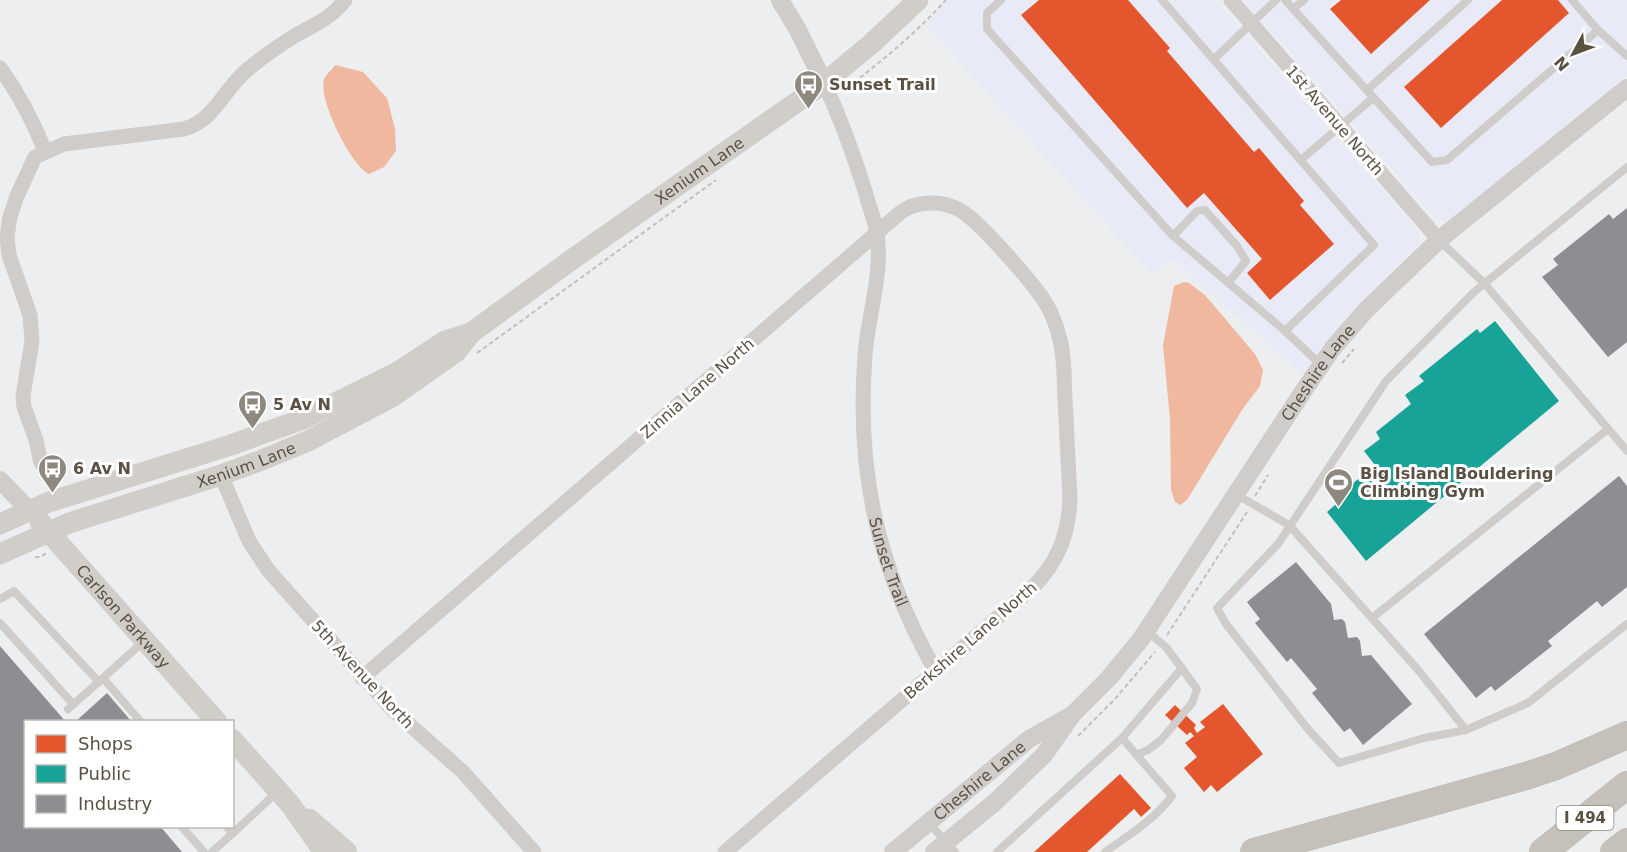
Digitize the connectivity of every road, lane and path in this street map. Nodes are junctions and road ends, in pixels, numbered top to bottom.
1 (345, 0) edge
2 (780, 0) edge
3 (918, 0) edge
4 (946, 0) edge
5 (1001, 0) edge
6 (1162, 0) edge
7 (1231, 0) edge
8 (1276, 0) edge
9 (1285, 0) edge
10 (1304, 0) edge
11 (1468, 0) edge
12 (1572, 0) edge
13 (1293, 9) junction
14 (1251, 23) junction
15 (1598, 30) junction
16 (1627, 56) edge
17 (1214, 59) junction
18 (0, 68) edge
19 (824, 83) junction
20 (1627, 88) edge
21 (845, 89) dead end
22 (1367, 90) junction
23 (1373, 98) junction
24 (1341, 127) junction
25 (45, 151) junction
26 (1301, 160) junction
27 (1627, 167) edge
28 (5, 219) edge
29 (877, 232) junction
30 (1173, 236) junction
31 (1439, 240) junction
32 (1228, 283) junction
33 (1485, 284) junction
34 (1036, 290) joint
35 (1286, 331) junction
36 (471, 333) junction
37 (1354, 349) dead end
38 (1331, 366) junction
39 (1608, 429) junction
40 (1627, 451) edge
41 (41, 463) dead end
42 (221, 475) junction
43 (1268, 476) dead end
44 (0, 480) edge
45 (1244, 499) junction
46 (30, 511) junction
47 (0, 524) edge
48 (1290, 525) junction
49 (48, 532) junction
50 (0, 554) edge
51 (0, 599) edge
52 (1372, 618) junction
53 (0, 623) edge
54 (1627, 624) edge
55 (1147, 631) junction
56 (145, 640) junction
57 (1161, 643) junction
58 (1182, 668) junction
59 (936, 670) junction
60 (362, 678) junction
61 (101, 680) junction
62 (1072, 715) junction
63 (139, 720) edge
64 (215, 720) edge
65 (1466, 730) junction
66 (1627, 735) edge
67 (1122, 738) junction
68 (1073, 740) dead end
69 (234, 741) edge
70 (1138, 754) junction
71 (1627, 785) edge
72 (284, 797) junction
73 (928, 822) junction
74 (183, 828) edge
75 (228, 828) edge
76 (232, 834) junction
77 (1627, 842) edge
78 (945, 849) edge
79 (204, 852) edge
80 (212, 852) edge
81 (324, 852) edge
82 (347, 852) edge
83 (534, 852) edge
84 (725, 852) edge
85 (893, 852) edge
86 (997, 852) edge
87 (1105, 852) edge
88 (1254, 852) edge
89 (1543, 852) edge
90 (1614, 852) edge

1 - 25 street
2 - 19 street, Sunset Trail
3 - 19 main road, Xenium Lane
4 - 21 path
5 - 30 lane
6 - 17 lane
7 - 14 street, 1st Avenue North
8 - 14 lane
9 - 13 lane
10 - 13 lane
11 - 22 lane
12 - 15 lane
13 - 22 lane
14 - 17 lane
14 - 24 street, 1st Avenue North
15 - 16 lane
15 - 23 lane
17 - 26 lane
18 - 25 street
19 - 29 street, Sunset Trail
19 - 36 main road, Xenium Lane
20 - 31 street, Cheshire Lane
22 - 23 lane
23 - 24 lane
24 - 26 lane
24 - 31 street, 1st Avenue North
25 - 28 street
26 - 35 lane
27 - 33 lane
28 - 41 street
29 - 34 street, Zinnia Lane North
29 - 59 street, Sunset Trail
29 - 60 street, Zinnia Lane North
30 - 32 lane
30 - 32 lane
31 - 33 lane
31 - 38 street, Cheshire Lane
32 - 35 lane
33 - 39 lane
33 - 48 lane
34 - 59 street, Berkshire Lane North
35 - 38 lane
36 - 42 main road, Xenium Lane
36 - 46 main road, Xenium Lane
37 - 38 path
38 - 45 street, Cheshire Lane
39 - 40 lane
39 - 52 lane
42 - 49 main road, Xenium Lane
42 - 60 street, 5th Avenue North
43 - 45 path
44 - 46 street
45 - 48 lane
45 - 55 street, Cheshire Lane
45 - 57 path
46 - 47 main road, Xenium Lane
46 - 49 main road, Carlson Parkway
48 - 52 lane
48 - 65 lane
49 - 50 main road, Xenium Lane
49 - 56 main road, Carlson Parkway
51 - 61 lane
52 - 65 lane
53 - 61 lane
54 - 65 lane
55 - 57 lane
55 - 62 street, Cheshire Lane
56 - 61 lane
56 - 64 main road, Carlson Parkway
57 - 58 lane
57 - 68 path
58 - 67 lane
58 - 70 lane
59 - 84 street, Berkshire Lane North
60 - 83 street, 5th Avenue North
61 - 63 lane
62 - 73 street, Cheshire Lane
62 - 78 street, Cheshire Lane
66 - 88 highway
67 - 70 lane
67 - 86 lane
69 - 72 main road
70 - 87 lane
71 - 89 highway, I 494
72 - 76 lane
72 - 81 main road
72 - 82 main road
73 - 78 lane
73 - 85 street, Cheshire Lane
74 - 79 lane
75 - 76 lane
76 - 80 lane
77 - 90 highway, I 494

